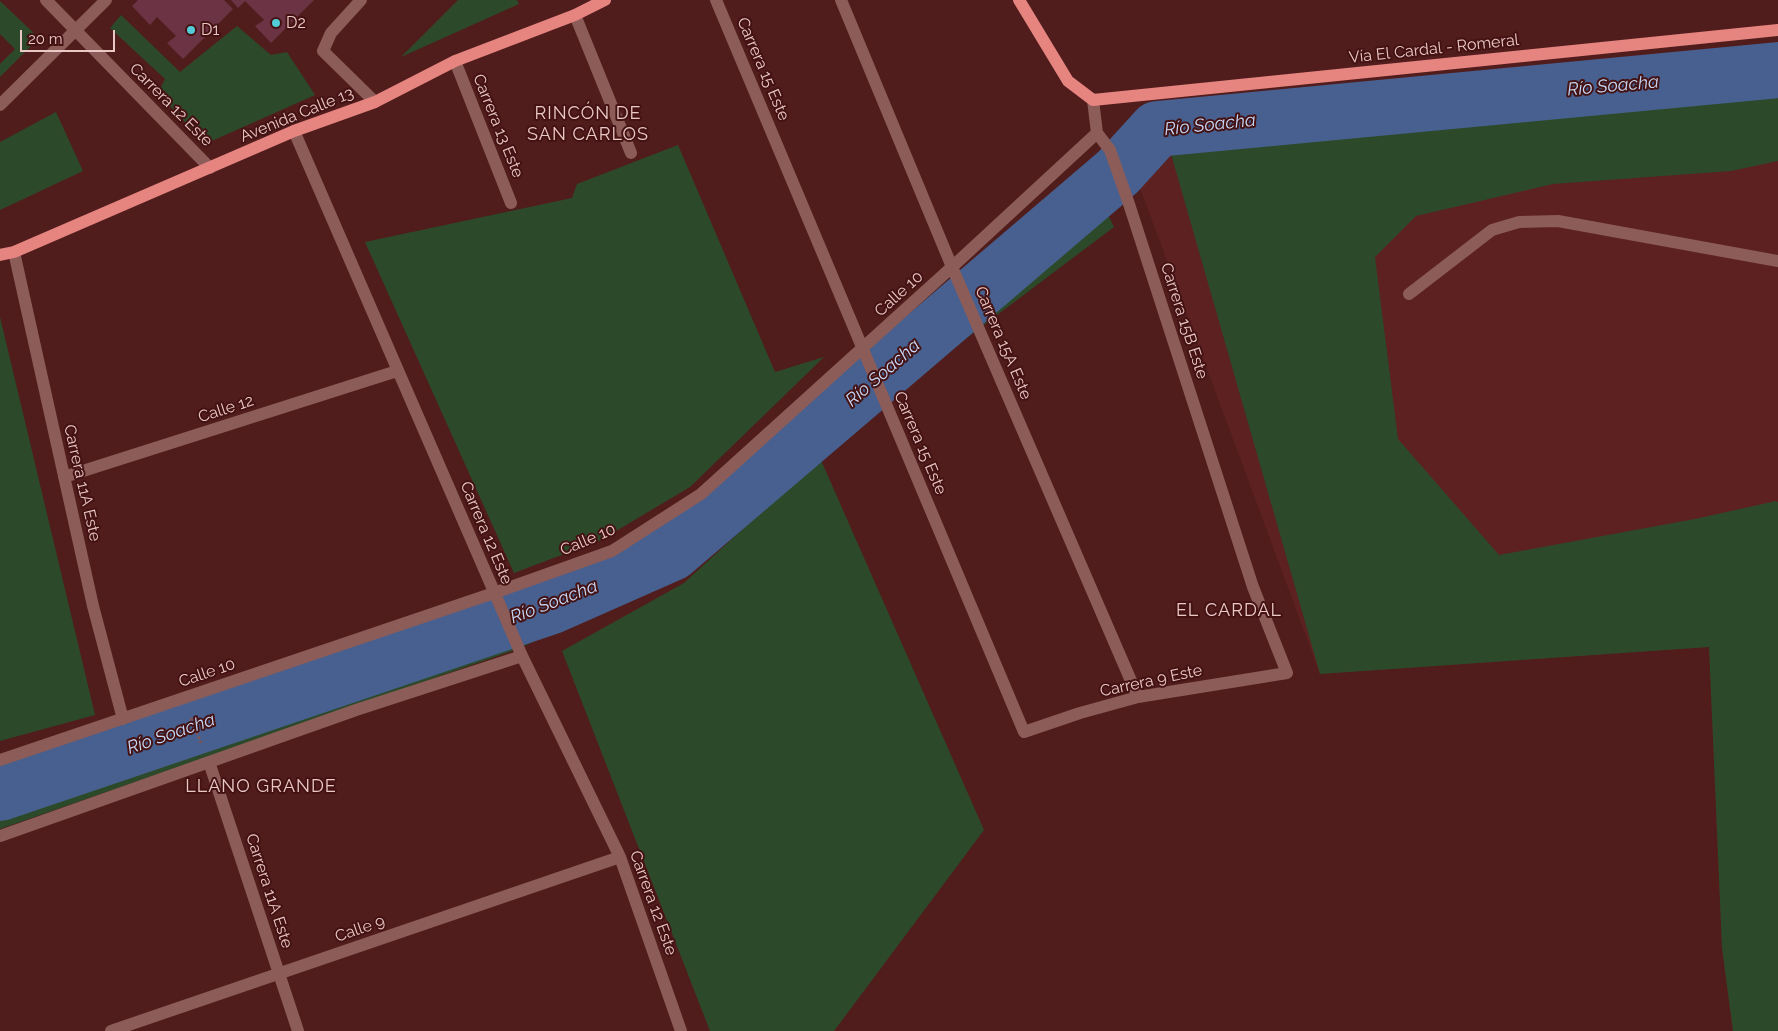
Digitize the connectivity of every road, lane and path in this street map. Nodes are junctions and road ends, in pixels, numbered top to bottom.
1 (46, 0) edge
2 (106, 0) edge
3 (361, 0) edge
4 (605, 0) edge
5 (716, 0) edge
6 (841, 0) edge
7 (1019, 0) edge
8 (575, 15) junction
9 (75, 30) junction
10 (1778, 30) edge
11 (455, 61) junction
12 (1093, 100) junction
13 (375, 102) junction
14 (0, 105) edge
15 (294, 131) junction
16 (1096, 133) junction
17 (631, 153) dead end
18 (210, 168) junction
19 (511, 204) dead end
20 (14, 252) junction
21 (0, 255) edge
22 (1778, 261) edge
23 (952, 267) junction
24 (1409, 294) dead end
25 (862, 349) junction
26 (398, 371) junction
27 (64, 477) junction
28 (496, 598) junction
29 (522, 656) junction
30 (1287, 673) joint
31 (1138, 697) junction
32 (189, 713) dead end
33 (123, 719) junction
34 (1024, 732) joint
35 (202, 746) dead end
36 (0, 760) edge
37 (209, 762) junction
38 (0, 836) edge
39 (620, 857) junction
40 (279, 974) junction
41 (111, 1031) edge
42 (298, 1031) edge
43 (681, 1031) edge

1 - 9 street, Carrera 12 Este
2 - 9 street
3 - 13 street
4 - 8 main road, Avenida Calle 13
5 - 25 street, Carrera 15 Este
6 - 23 street, Carrera 15A Este
7 - 12 main road
8 - 11 main road, Avenida Calle 13
8 - 17 street
9 - 14 street
9 - 18 street, Carrera 12 Este
10 - 12 main road, Vía El Cardal - Romeral
11 - 13 main road, Avenida Calle 13
11 - 19 street, Carrera 13 Este
12 - 16 street
13 - 15 main road, Avenida Calle 13
15 - 18 main road, Avenida Calle 13
15 - 26 street, Carrera 12 Este
16 - 23 street, Calle 10
16 - 30 street, Carrera 15B Este
18 - 20 main road, Avenida Calle 13
20 - 21 main road, Avenida Calle 13
20 - 27 street, Carrera 11A Este
22 - 24 street
23 - 25 street, Calle 10
23 - 31 street, Carrera 15A Este
25 - 28 street, Calle 10
25 - 34 street, Carrera 15 Este
26 - 27 street, Calle 12
26 - 28 street, Carrera 12 Este
27 - 33 street, Carrera 11A Este
28 - 29 street, Carrera 12 Este
28 - 33 street, Calle 10
29 - 37 street
29 - 39 street, Carrera 12 Este
30 - 31 street, Carrera 9 Este
31 - 34 street, Carrera 9 Este
32 - 35 path
33 - 36 street, Calle 10
37 - 38 street
37 - 40 street, Carrera 11A Este
39 - 40 street, Calle 9
39 - 43 street, Carrera 12 Este
40 - 41 street, Calle 9
40 - 42 street, Carrera 11A Este

